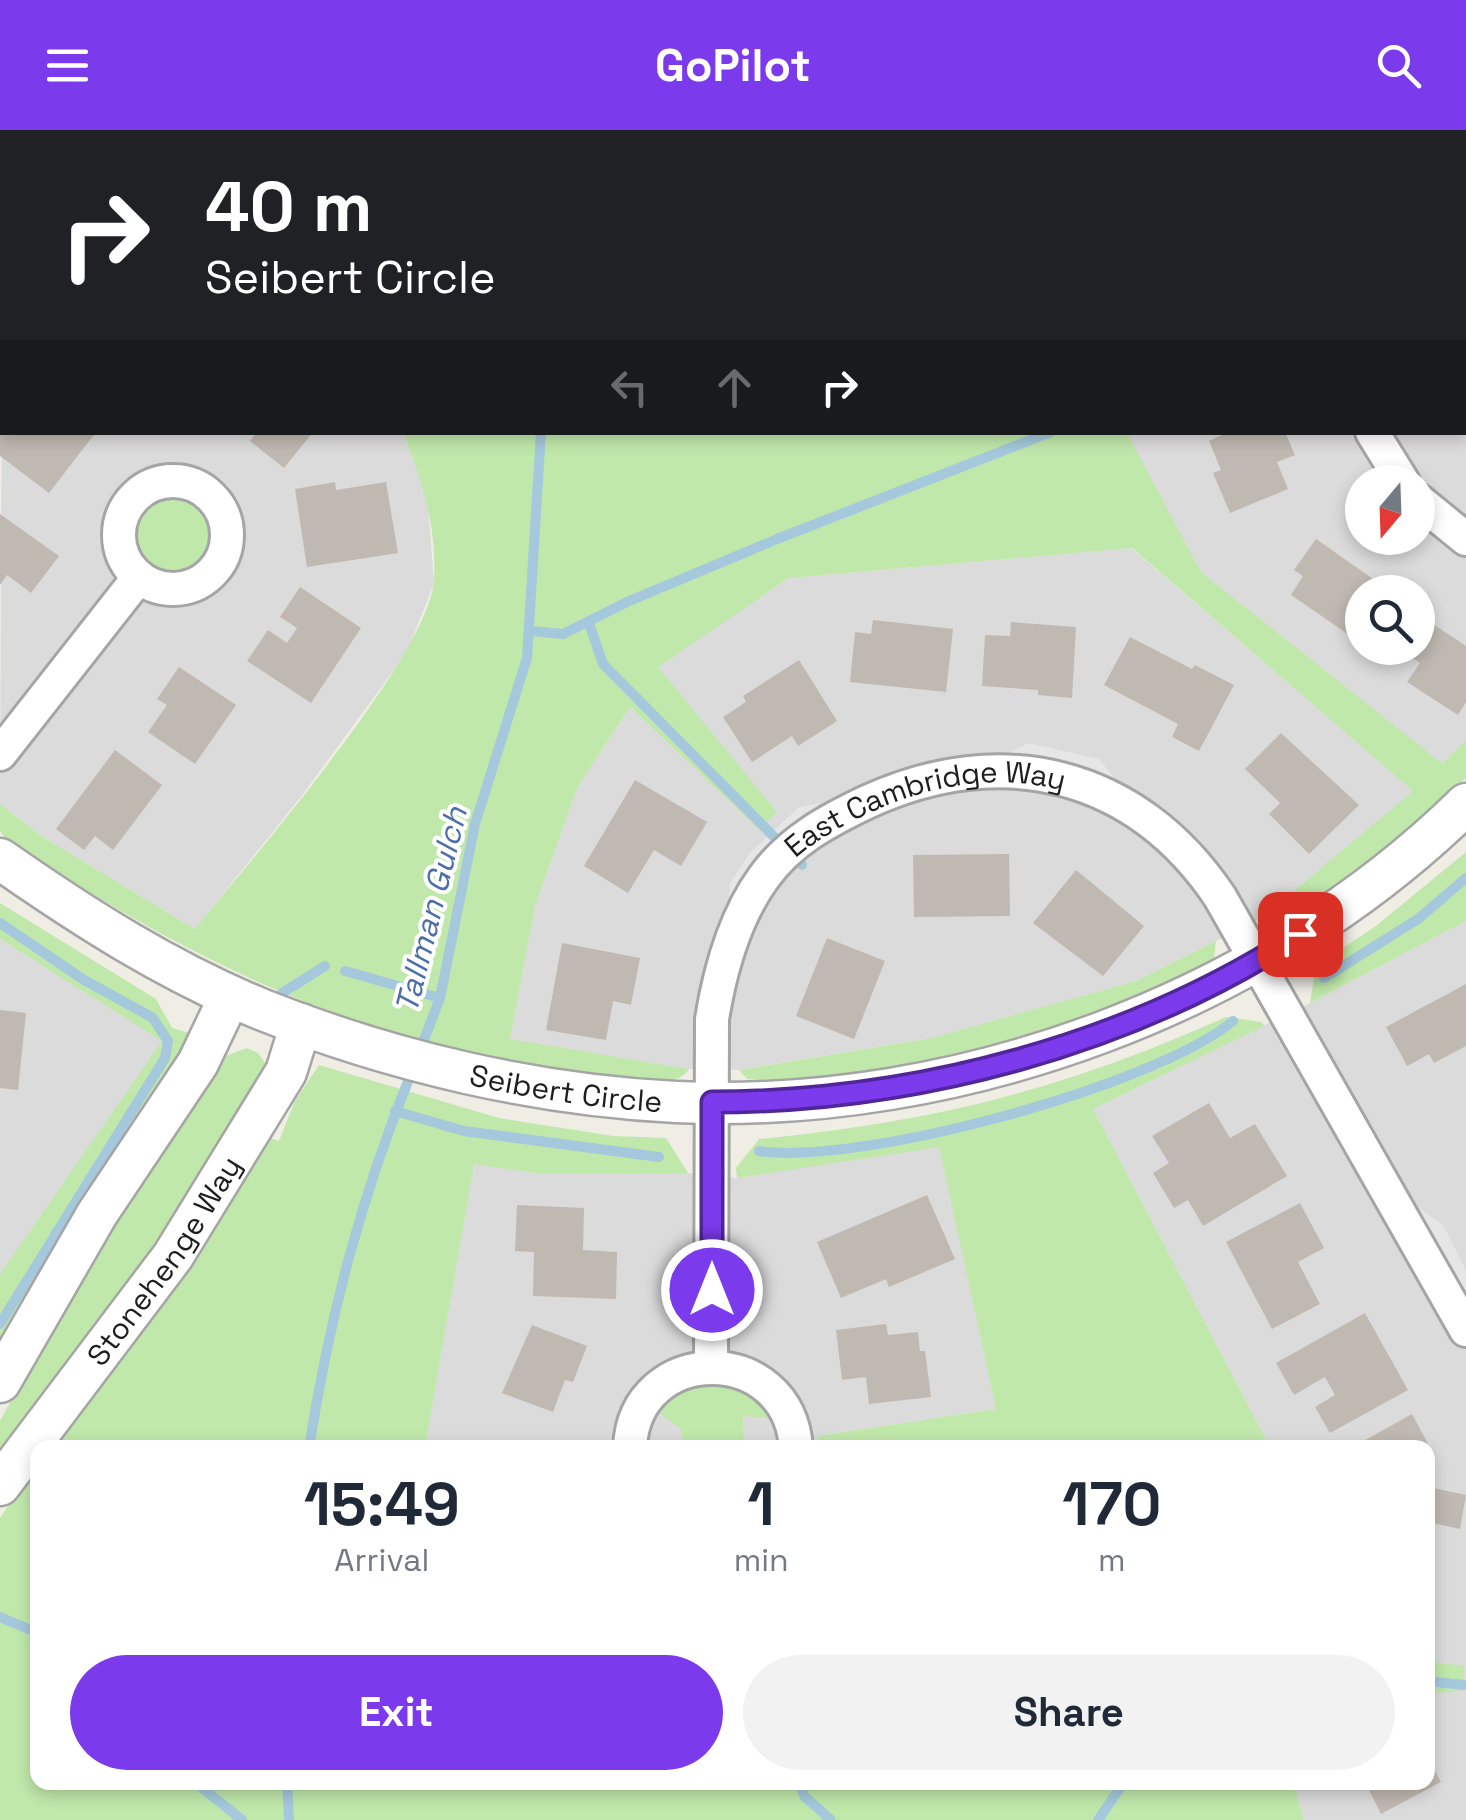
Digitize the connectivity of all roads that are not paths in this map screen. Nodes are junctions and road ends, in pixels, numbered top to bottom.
1 (1374, 435) edge
2 (1392, 465) edge
3 (1435, 514) edge
4 (1466, 539) edge
5 (139, 577) dead end
6 (0, 754) edge
7 (1466, 804) edge
8 (0, 858) edge
9 (1255, 960) junction
10 (230, 996) junction
11 (301, 1024) junction
12 (712, 1102) junction
13 (1466, 1330) edge
14 (711, 1367) junction
15 (0, 1382) edge
16 (34, 1440) edge
17 (632, 1440) edge
18 (794, 1440) edge
19 (30, 1445) edge
20 (0, 1485) edge

1 - 2 street
3 - 4 street
5 - 6 street
7 - 9 street, Seibert Circle
8 - 10 street, Seibert Circle
9 - 12 street, Seibert Circle
9 - 12 street, East Cambridge Way
9 - 13 street, East Cambridge Way
10 - 11 street, Seibert Circle
10 - 15 street
11 - 12 street, Seibert Circle
11 - 16 street, Stonehenge Way
12 - 14 street, East Cambridge Way
14 - 17 street
14 - 18 street
19 - 20 street, Stonehenge Way

